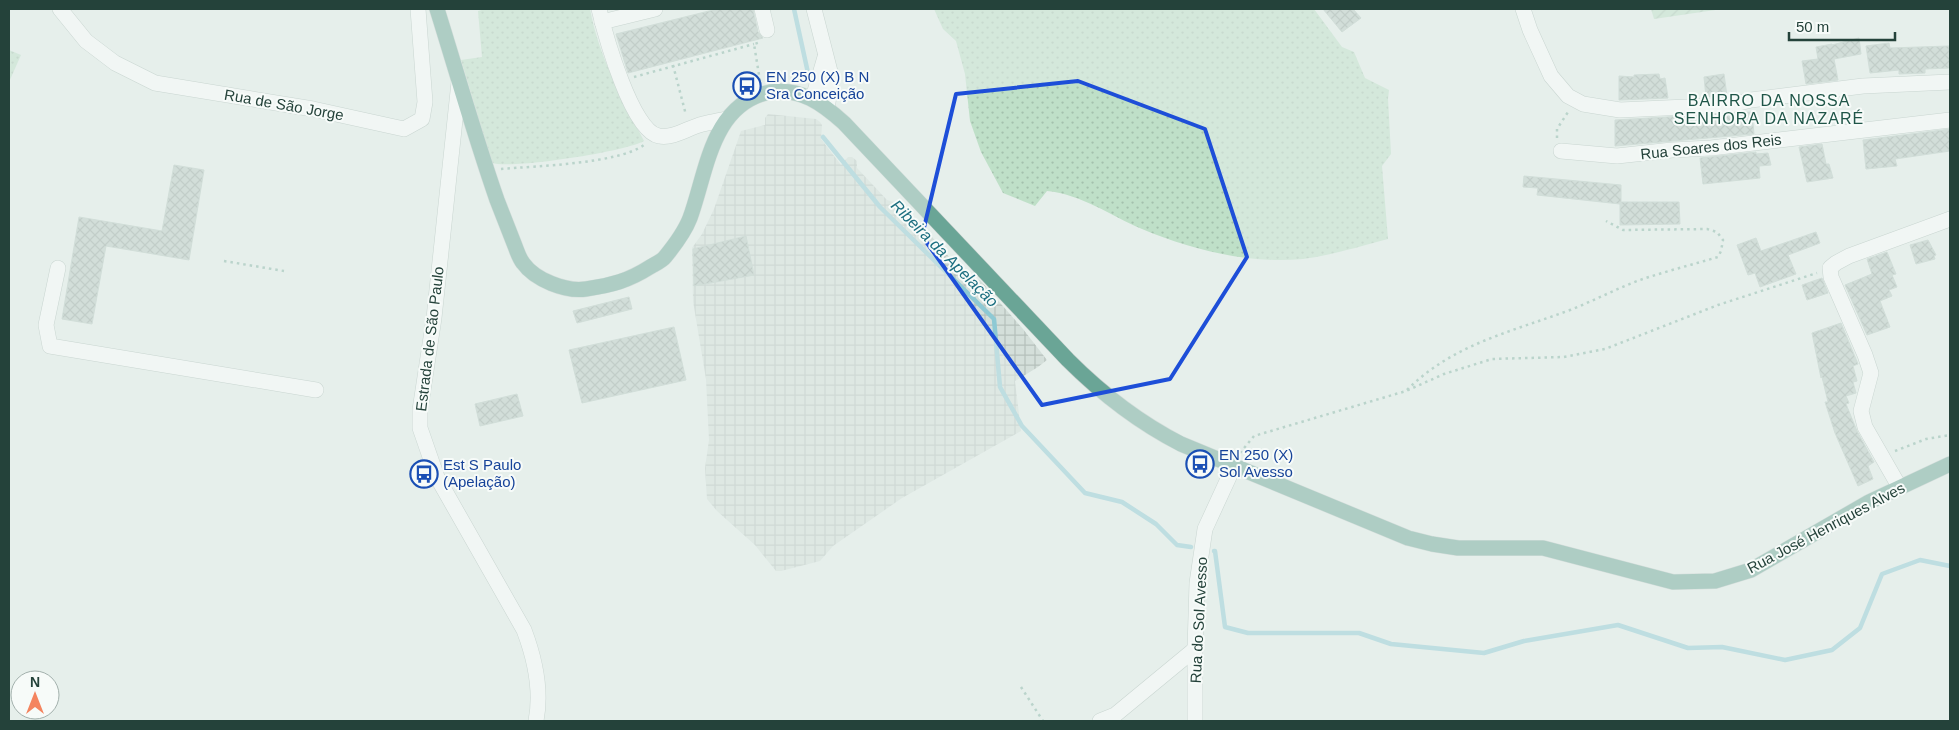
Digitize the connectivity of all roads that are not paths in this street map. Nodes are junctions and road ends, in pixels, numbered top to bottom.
1 (60, 9) edge
2 (418, 9) edge
3 (437, 9) edge
4 (655, 9) edge
5 (762, 9) edge
6 (814, 9) edge
7 (1523, 9) edge
8 (600, 15) edge
9 (767, 30) road end
10 (825, 56) junction
11 (460, 80) junction
12 (1950, 82) edge
13 (813, 98) junction
14 (828, 108) junction
15 (726, 119) junction
16 (1950, 120) edge
17 (1561, 150) road end
18 (1950, 219) edge
19 (58, 268) dead end
20 (316, 390) dead end
21 (1950, 464) edge
22 (1234, 466) junction
23 (1900, 488) junction
24 (1195, 649) junction
25 (536, 721) edge
26 (1100, 721) edge
27 (1195, 721) edge

1 - 2 street, Rua de São Jorge
3 - 11 main road
4 - 8 street
5 - 9 street
6 - 10 street
7 - 12 street
8 - 15 street
10 - 13 street
10 - 14 street
11 - 15 main road
11 - 25 street, Estrada de São Paulo
13 - 14 main road, Rua José Henriques Alves
13 - 15 main road, Rua José Henriques Alves
14 - 22 main road, Rua José Henriques Alves
16 - 17 street, Rua Soares dos Reis
18 - 23 street
19 - 20 street
21 - 23 main road, Rua José Henriques Alves
22 - 23 main road, Rua José Henriques Alves
22 - 24 street, Rua do Sol Avesso
24 - 26 street
24 - 27 street, Rua do Sol Avesso

